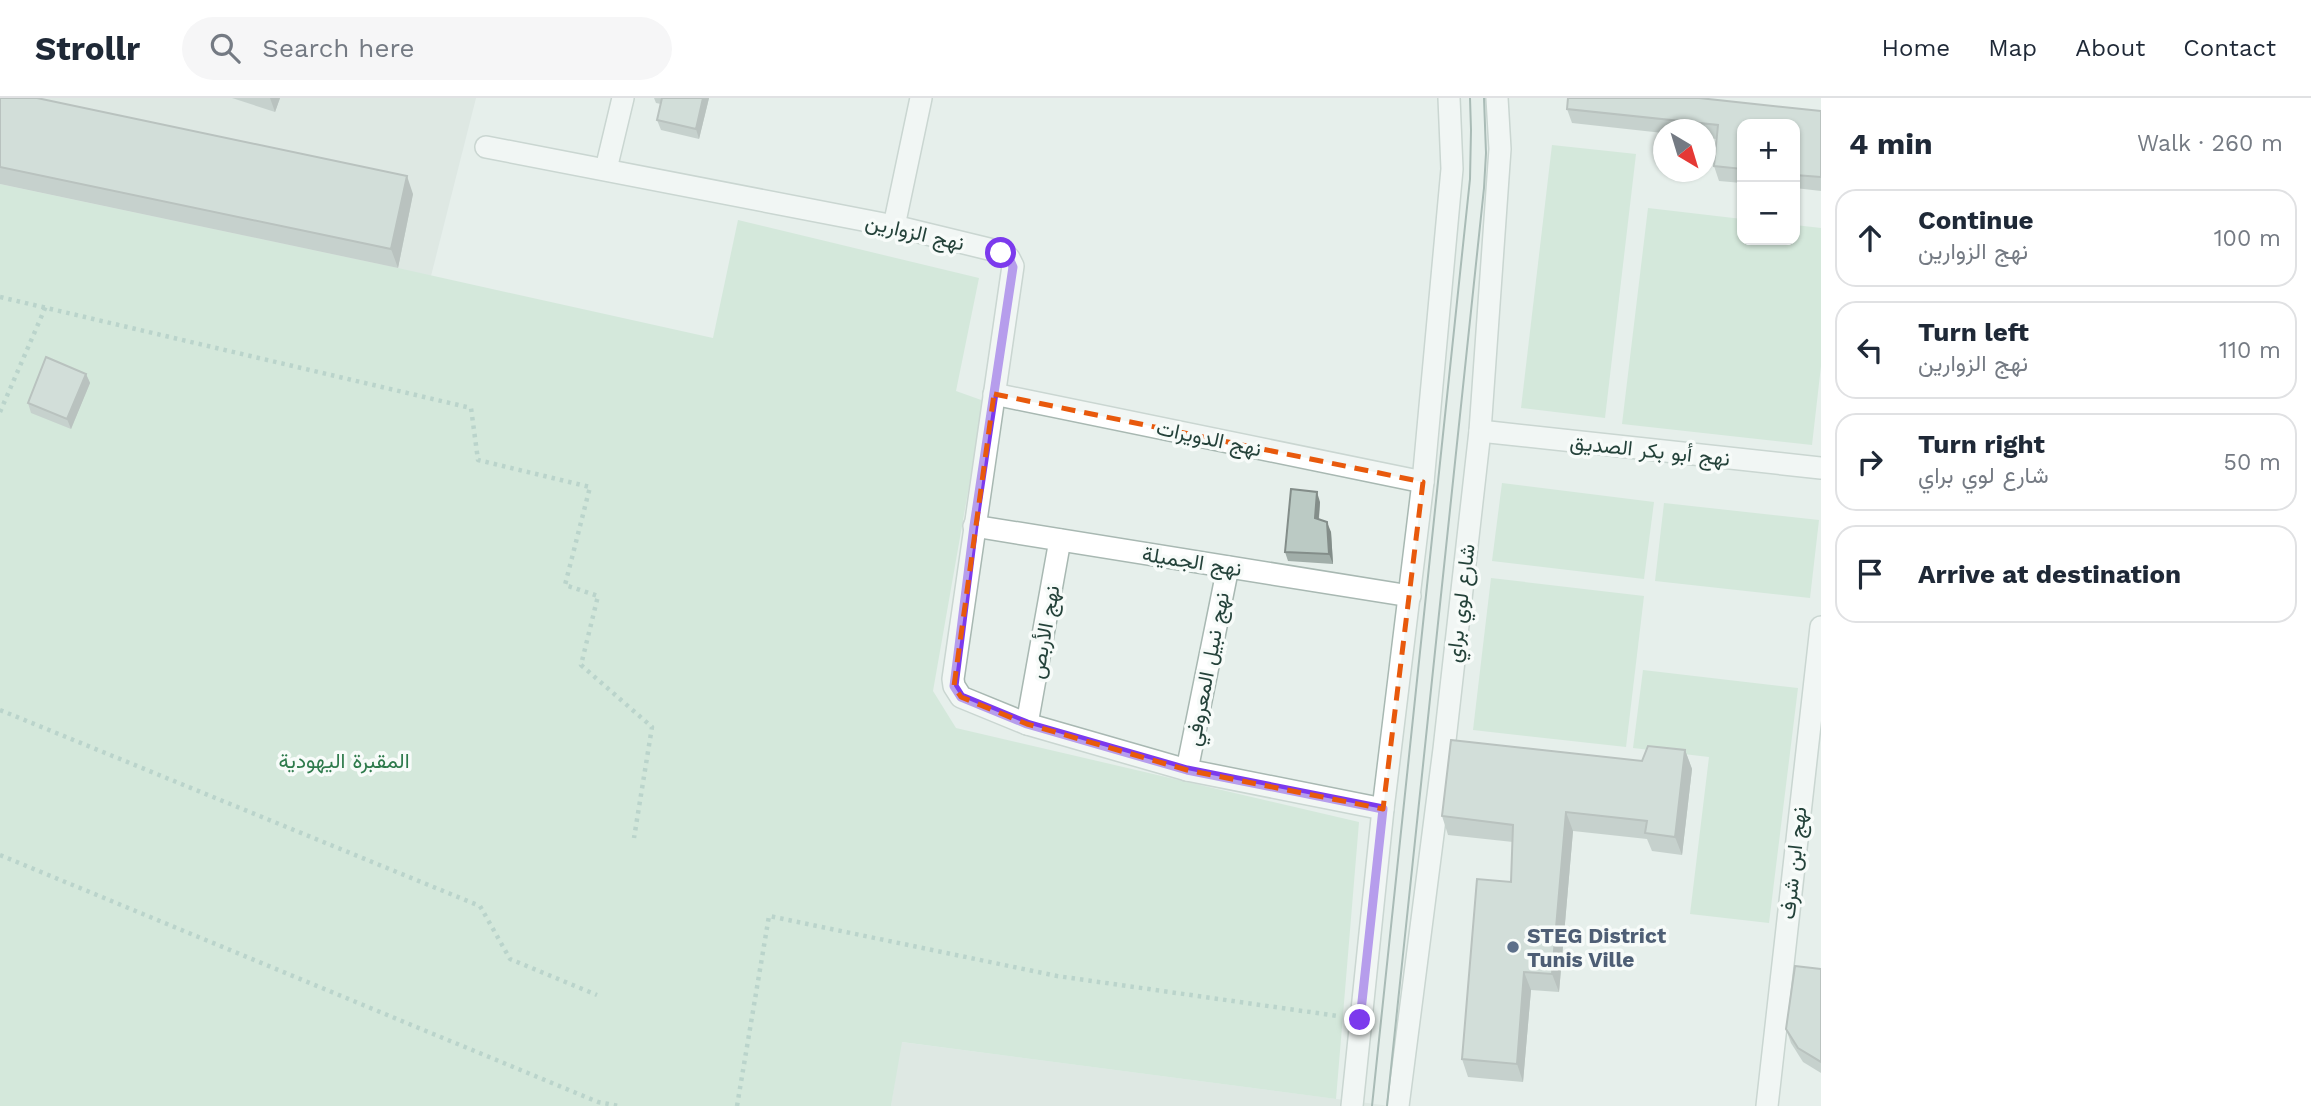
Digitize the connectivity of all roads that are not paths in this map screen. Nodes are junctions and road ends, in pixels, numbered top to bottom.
1 (624, 98) edge
2 (921, 98) edge
3 (1449, 98) edge
4 (1497, 98) edge
5 (486, 148) dead end
6 (606, 169) junction
7 (894, 226) junction
8 (994, 394) junction
9 (1480, 431) junction
10 (1821, 468) edge
11 (1423, 482) junction
12 (974, 526) junction
13 (1060, 540) junction
14 (1228, 567) junction
15 (1410, 596) junction
16 (1821, 627) edge
17 (1027, 724) junction
18 (1187, 770) junction
19 (1811, 783) edge
20 (1383, 809) junction
21 (1771, 1104) edge
22 (1352, 1106) edge
23 (1398, 1106) edge

1 - 6 street
2 - 7 street
3 - 11 street
4 - 9 street, شارع لوي براي
5 - 6 street, نهج الزوارين
6 - 7 street, نهج الزوارين
7 - 8 street, نهج الزوارين
8 - 11 street, نهج الدويرات
8 - 12 street, نهج الزوارين
9 - 10 street, نهج أبو بكر الصديق
9 - 23 street, شارع لوي براي
11 - 15 street
12 - 13 street, نهج الجميلة
12 - 17 street, نهج الزوارين
13 - 14 street, نهج الجميلة
13 - 17 street, نهج الأربص
14 - 15 street, نهج الجميلة
14 - 18 street, نهج نبيل المعروفي
15 - 20 street
16 - 19 street, نهج ابن شرف
17 - 18 street, نهج الزوارين
18 - 20 street, نهج الزوارين
19 - 21 street, نهج ابن شرف
20 - 22 street

